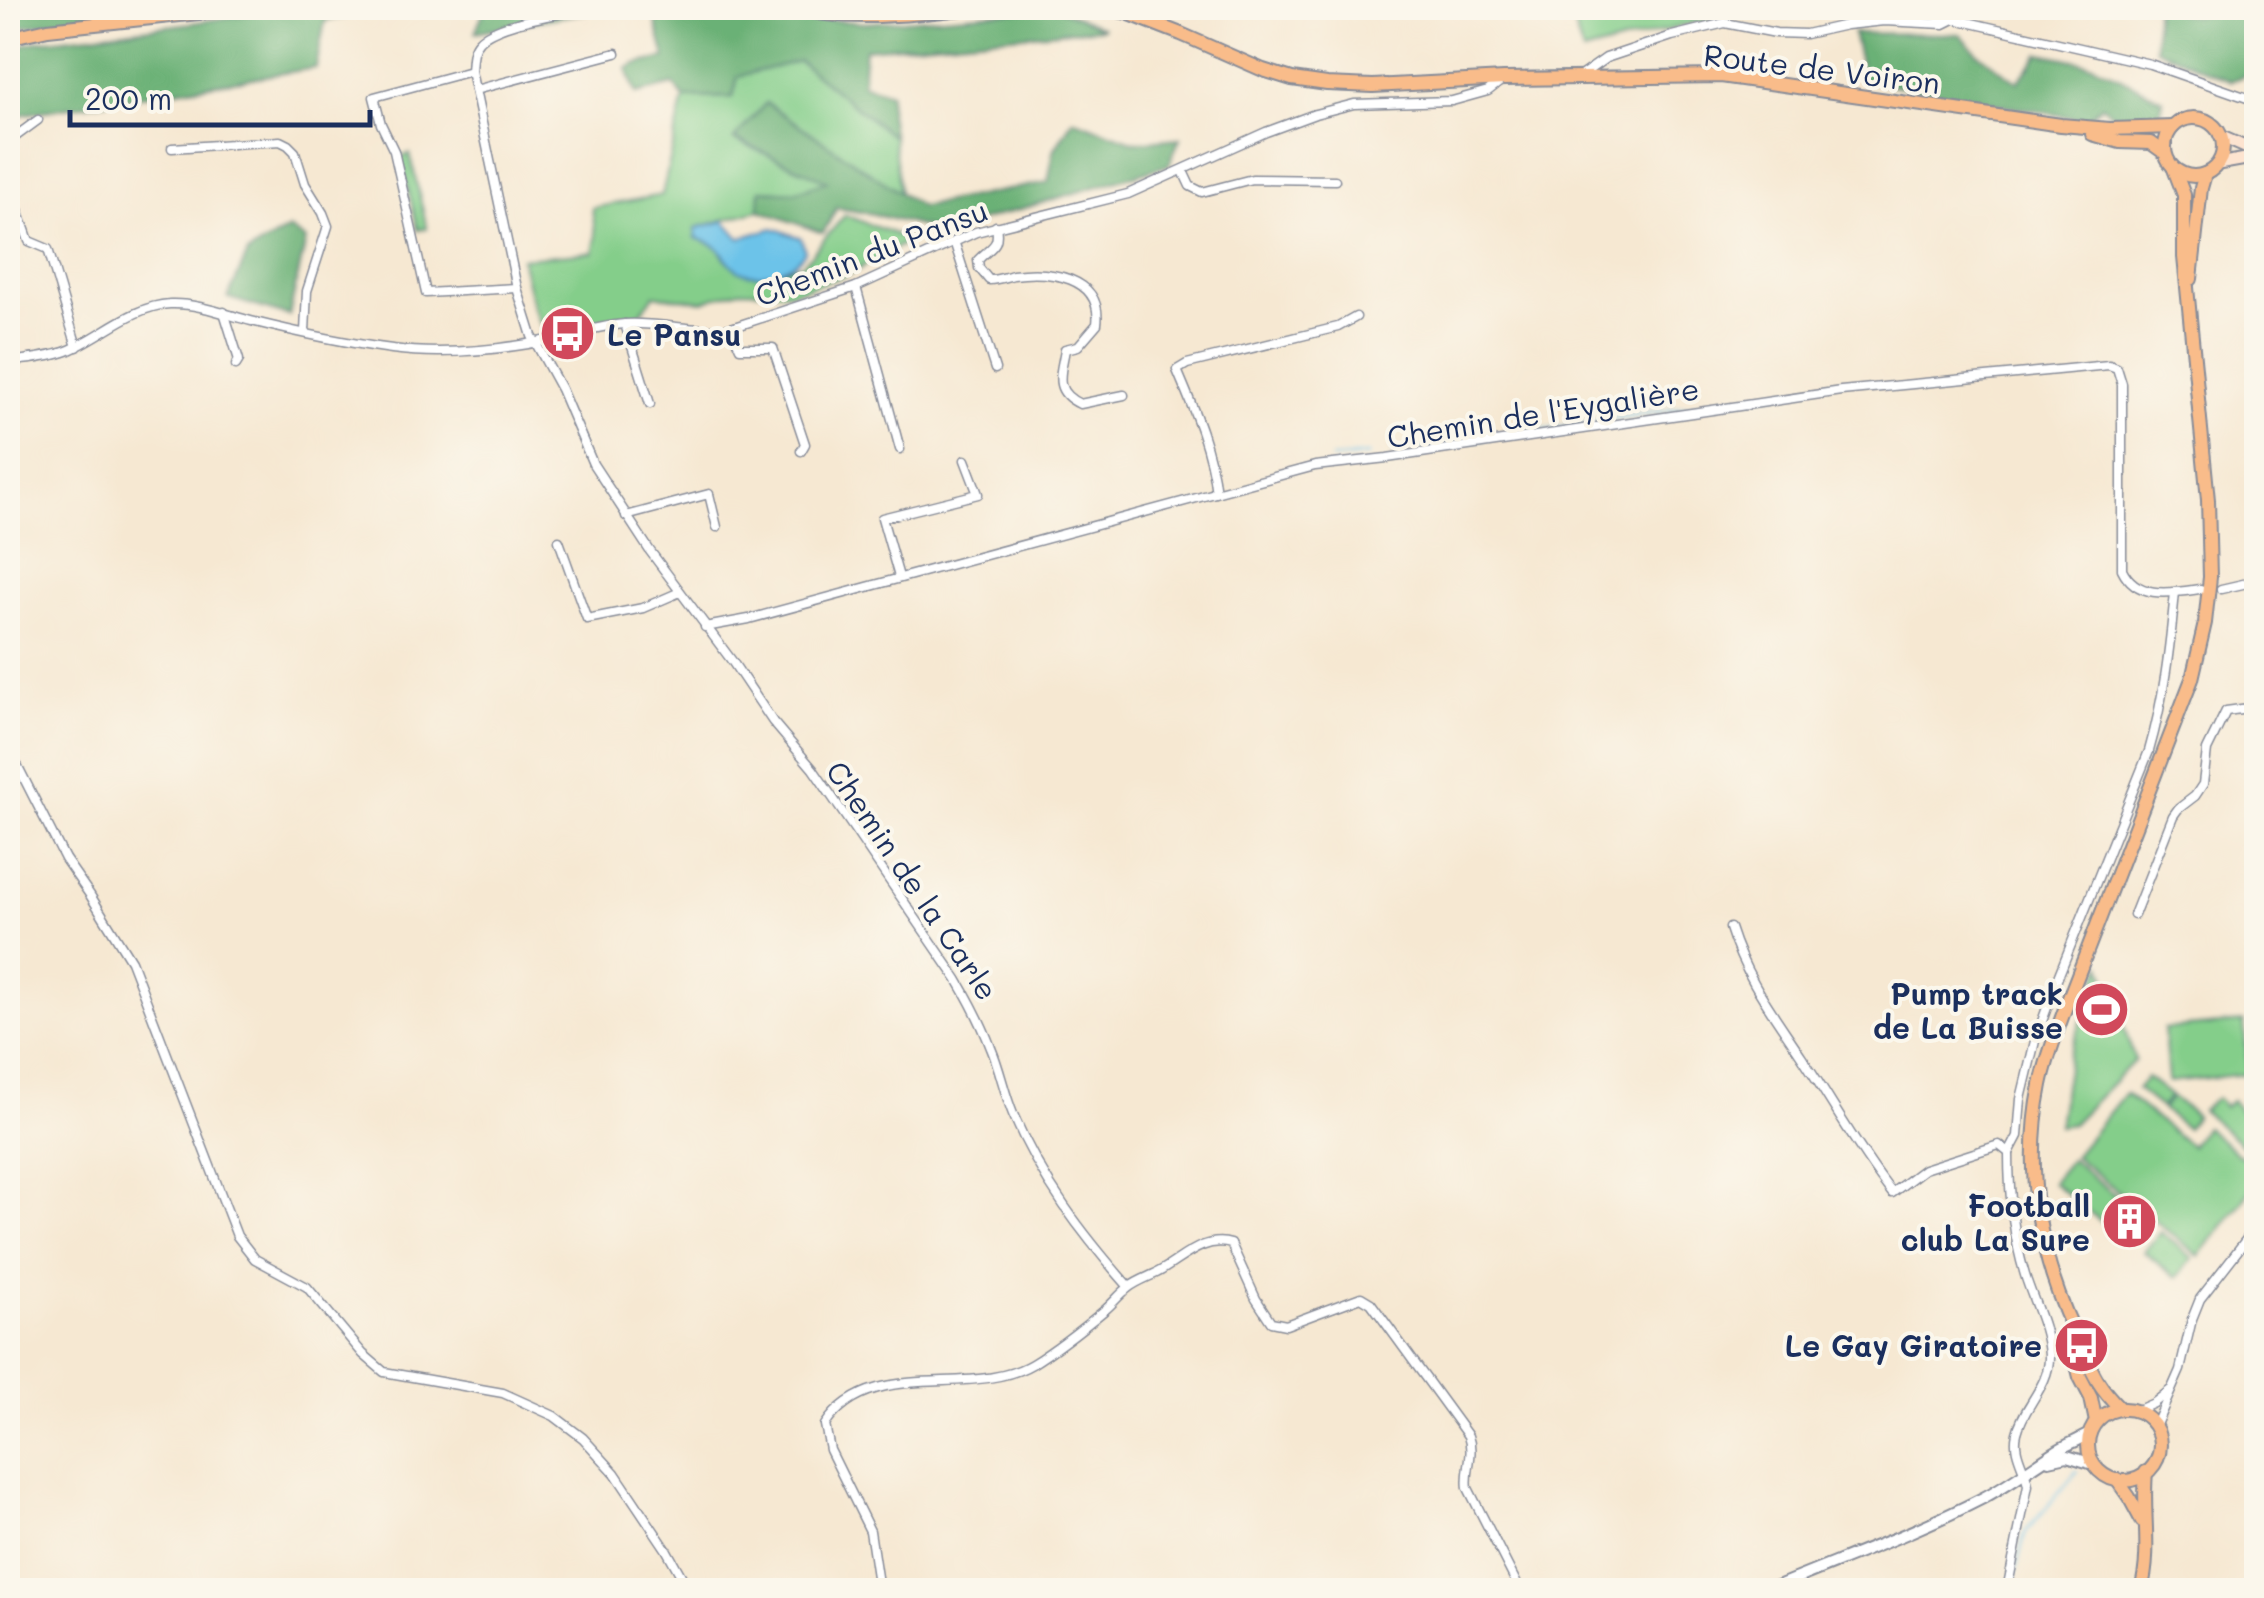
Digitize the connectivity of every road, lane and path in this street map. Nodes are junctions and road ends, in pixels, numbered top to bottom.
1 (246, 8) edge
2 (587, 8) edge
3 (788, 8) edge
4 (973, 8) edge
5 (1103, 8) edge
6 (1894, 8) edge
7 (185, 12) edge
8 (1954, 18) junction
9 (8, 38) edge
10 (616, 53) dead end
11 (471, 71) junction
12 (1577, 78) junction
13 (1504, 79) junction
14 (474, 90) junction
15 (2256, 101) edge
16 (38, 120) dead end
17 (2061, 125) junction
18 (2173, 127) junction
19 (2220, 136) junction
20 (8, 142) edge
21 (172, 148) dead end
22 (2256, 152) edge
23 (2165, 154) junction
24 (2256, 160) edge
25 (2218, 164) junction
26 (2174, 169) junction
27 (1183, 171) junction
28 (2205, 174) junction
29 (1336, 180) dead end
30 (8, 192) edge
31 (996, 226) junction
32 (954, 242) junction
33 (516, 288) junction
34 (856, 288) junction
35 (2188, 307) junction
36 (224, 312) junction
37 (1356, 317) dead end
38 (626, 324) junction
39 (730, 328) junction
40 (305, 332) junction
41 (536, 343) junction
42 (77, 347) junction
43 (8, 362) edge
44 (236, 364) dead end
45 (995, 369) dead end
46 (1124, 395) dead end
47 (650, 404) dead end
48 (900, 449) dead end
49 (801, 452) dead end
50 (966, 460) dead end
51 (1216, 492) junction
52 (626, 516) junction
53 (716, 527) dead end
54 (559, 541) dead end
55 (899, 577) junction
56 (2256, 581) edge
57 (2200, 589) dead end
58 (2221, 589) dead end
59 (680, 592) junction
60 (2176, 592) junction
61 (705, 627) junction
62 (2256, 707) edge
63 (8, 747) edge
64 (2134, 916) dead end
65 (1730, 928) dead end
66 (2009, 1153) junction
67 (2256, 1227) edge
68 (1129, 1287) junction
69 (2068, 1318) junction
70 (2173, 1389) junction
71 (2129, 1410) junction
72 (2155, 1427) junction
73 (2092, 1428) junction
74 (2039, 1464) junction
75 (2093, 1464) junction
76 (2146, 1472) junction
77 (2026, 1473) junction
78 (2118, 1480) junction
79 (2146, 1538) junction
80 (689, 1590) edge
81 (879, 1590) edge
82 (1520, 1590) edge
83 (1768, 1590) edge
84 (2006, 1590) edge
85 (2142, 1590) edge

1 - 7 main road
2 - 11 street
3 - 4 main road
5 - 13 main road, Route de Voiron
6 - 8 street
7 - 9 main road
8 - 12 street
8 - 15 street
10 - 14 street
11 - 14 street, Chemin de la Carle
11 - 33 street
12 - 13 main road, Route de Voiron
12 - 17 main road, Route de Voiron
13 - 27 street, Chemin du Pansu
14 - 33 street, Chemin de la Carle
16 - 20 street
17 - 18 main road, Route de Voiron
17 - 23 main road, Route de Voiron
18 - 19 main road
18 - 23 main road
19 - 22 main road
19 - 25 main road
21 - 40 street
23 - 26 main road
24 - 25 main road
25 - 28 main road
26 - 28 main road
26 - 35 main road
27 - 29 street
27 - 31 street, Chemin du Pansu
28 - 35 main road
30 - 42 street
31 - 32 street, Chemin du Pansu
31 - 46 street
32 - 34 street, Chemin du Pansu
32 - 45 street
33 - 41 street, Chemin de la Carle
34 - 39 street, Chemin du Pansu
34 - 48 street
35 - 69 main road
36 - 40 street, Chemin du Pansu
36 - 42 street, Chemin du Pansu
36 - 44 street
37 - 51 street
38 - 39 street, Chemin du Pansu
38 - 41 street, Chemin du Pansu
38 - 47 street
39 - 49 street
40 - 41 street, Chemin du Pansu
41 - 52 street, Chemin de la Carle
42 - 43 street, Chemin du Pansu
50 - 55 street
51 - 55 street, Chemin de l'Eygalière
51 - 60 street, Chemin de l'Eygalière
52 - 53 street
52 - 59 street, Chemin de la Carle
54 - 59 street
55 - 61 street, Chemin de l'Eygalière
56 - 58 street
57 - 60 street, Chemin de l'Eygalière
59 - 61 street, Chemin de la Carle
60 - 66 street
61 - 68 street, Chemin de la Carle
62 - 64 street
63 - 80 street
65 - 66 street
66 - 77 street
67 - 70 street
68 - 81 street
68 - 82 street
69 - 71 main road
69 - 73 main road
70 - 71 street
70 - 72 street
71 - 72 main road
71 - 73 main road
72 - 76 main road
73 - 74 street
73 - 75 main road
74 - 75 street
74 - 77 street
75 - 78 main road
76 - 78 main road
76 - 79 main road
77 - 83 street
77 - 84 street
78 - 79 main road
79 - 85 main road

